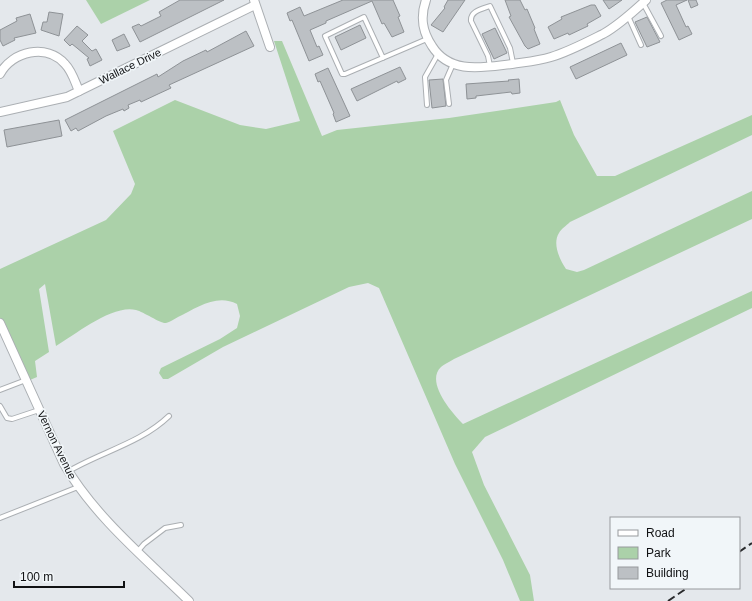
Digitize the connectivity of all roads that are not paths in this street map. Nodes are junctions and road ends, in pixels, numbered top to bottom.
1 (426, 0) edge
2 (254, 2) edge
3 (645, 2) edge
4 (628, 16) junction
5 (660, 36) dead end
6 (428, 40) junction
7 (641, 45) dead end
8 (270, 47) dead end
9 (438, 54) junction
10 (383, 58) junction
11 (453, 64) junction
12 (513, 64) junction
13 (490, 66) junction
14 (0, 74) edge
15 (79, 92) junction
16 (449, 104) dead end
17 (427, 105) dead end
18 (0, 111) edge
19 (0, 323) edge
20 (26, 380) junction
21 (0, 390) edge
22 (0, 406) edge
23 (39, 410) junction
24 (169, 416) dead end
25 (68, 471) junction
26 (78, 487) junction
27 (0, 518) edge
28 (181, 525) dead end
29 (138, 551) junction
30 (189, 601) edge

1 - 6 street
2 - 8 street
2 - 15 street, Wallace Drive
3 - 4 street
3 - 5 lane
4 - 7 lane
4 - 12 street
6 - 9 street
6 - 10 lane
9 - 11 street
9 - 17 lane
10 - 10 lane
11 - 13 street
11 - 16 lane
12 - 13 street
12 - 13 lane
14 - 15 street
15 - 18 street, Wallace Drive
19 - 20 street, Vernon Avenue
20 - 21 lane
20 - 23 street, Vernon Avenue
22 - 23 lane
23 - 25 street, Vernon Avenue
24 - 25 lane
25 - 26 street, Vernon Avenue
26 - 27 lane
26 - 29 street, Vernon Avenue
28 - 29 lane
29 - 30 street, Vernon Avenue

